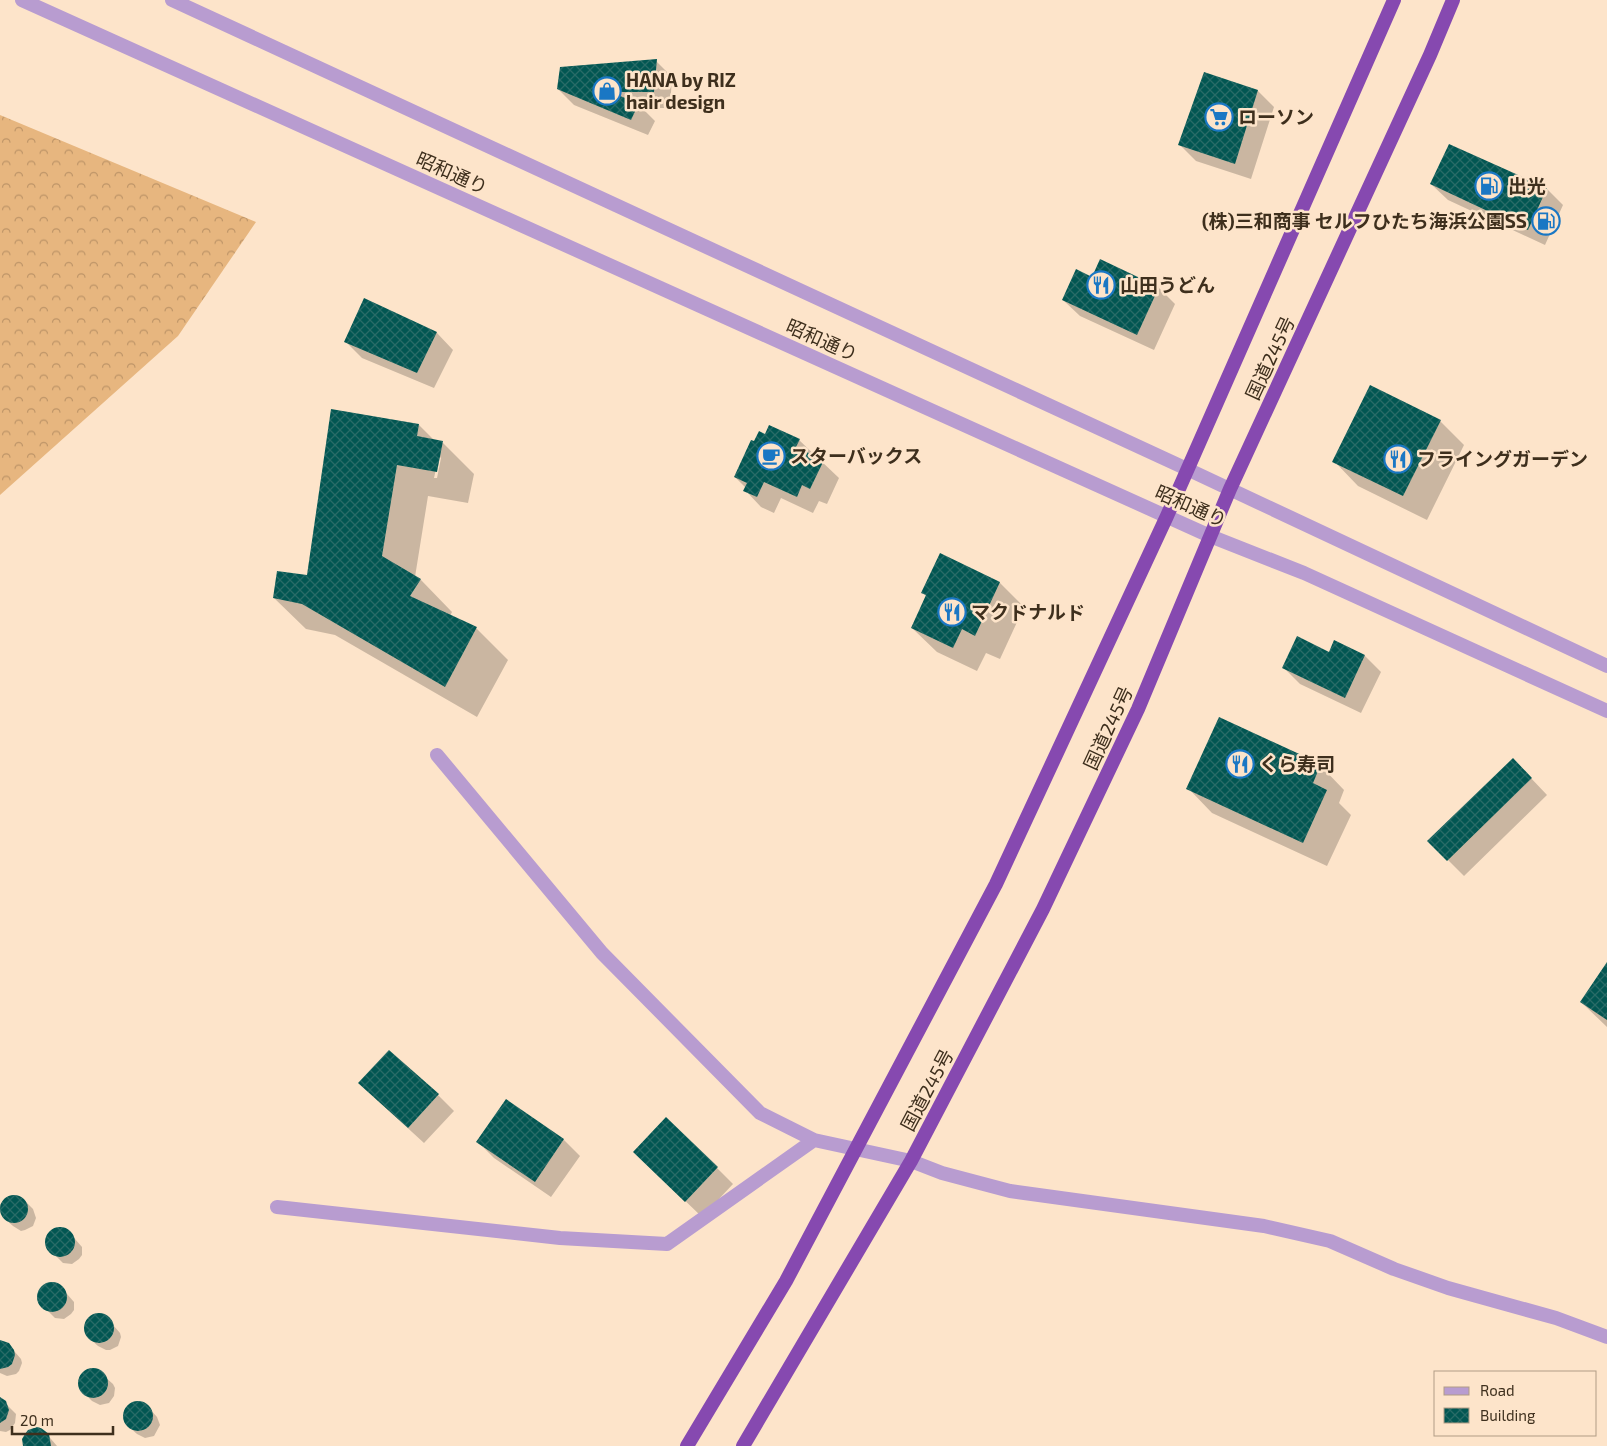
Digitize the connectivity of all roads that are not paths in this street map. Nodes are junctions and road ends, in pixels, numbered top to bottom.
1 (22, 0) edge
2 (172, 0) edge
3 (1394, 0) edge
4 (1453, 0) edge
5 (1187, 469) junction
6 (1230, 489) junction
7 (1167, 516) junction
8 (1210, 536) junction
9 (1607, 666) edge
10 (1607, 711) edge
11 (437, 755) dead end
12 (814, 1140) junction
13 (855, 1150) junction
14 (911, 1161) junction
15 (277, 1207) dead end
16 (1607, 1337) edge
17 (687, 1446) edge
18 (743, 1446) edge

1 - 7 street, 昭和通り
2 - 5 street, 昭和通り
3 - 5 highway, 国道245号
4 - 6 highway, 国道245号
5 - 6 street, 昭和通り
5 - 7 highway, 国道245号
6 - 8 highway, 国道245号
6 - 9 street, 昭和通り
7 - 8 street, 昭和通り
7 - 13 highway, 国道245号
8 - 10 street, 昭和通り
8 - 14 highway, 国道245号
11 - 12 street
12 - 13 street
12 - 15 street
13 - 14 street
13 - 17 highway, 国道245号
14 - 16 street
14 - 18 highway, 国道245号

